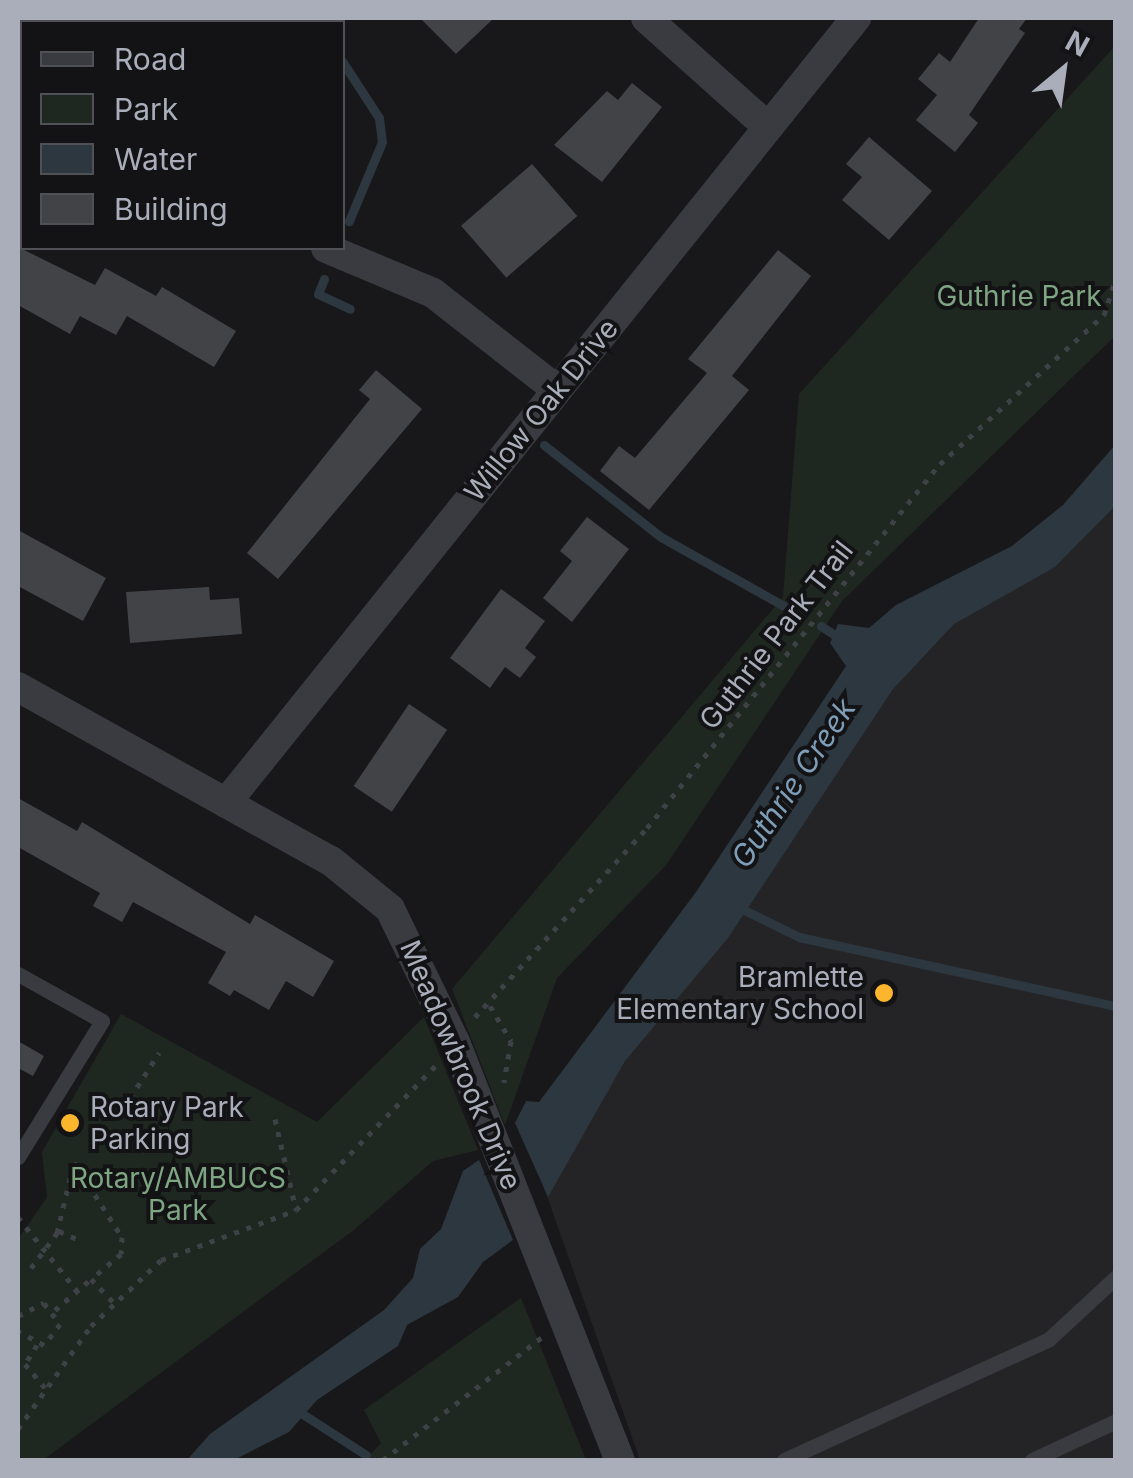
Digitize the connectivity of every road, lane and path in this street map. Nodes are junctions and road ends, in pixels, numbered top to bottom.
1 (646, 18) edge
2 (856, 18) edge
3 (768, 127) junction
4 (331, 250) edge
5 (1116, 278) edge
6 (557, 390) junction
7 (18, 687) edge
8 (226, 804) junction
9 (18, 974) edge
10 (467, 1023) dead end
11 (158, 1053) dead end
12 (442, 1062) dead end
13 (106, 1106) dead end
14 (274, 1119) dead end
15 (18, 1157) edge
16 (296, 1210) junction
17 (18, 1217) edge
18 (58, 1231) junction
19 (79, 1240) dead end
20 (45, 1254) junction
21 (32, 1268) dead end
22 (1116, 1277) edge
23 (91, 1279) junction
24 (78, 1291) junction
25 (113, 1302) junction
26 (55, 1310) junction
27 (18, 1312) edge
28 (18, 1331) edge
29 (552, 1333) dead end
30 (37, 1346) junction
31 (45, 1388) junction
32 (1116, 1421) edge
33 (18, 1429) edge
34 (384, 1460) edge
35 (620, 1460) edge
36 (784, 1460) edge
37 (1032, 1460) edge

1 - 3 street
2 - 3 street, Willow Oak Drive
3 - 6 street, Willow Oak Drive
4 - 6 street
5 - 10 path, Guthrie Park Trail
6 - 8 street, Willow Oak Drive
7 - 8 street, Meadowbrook Drive
8 - 35 street, Meadowbrook Drive
9 - 15 lane
11 - 13 path
12 - 16 path
14 - 16 path
16 - 25 path
17 - 20 path
18 - 19 path
18 - 20 path
18 - 23 path
20 - 21 path
20 - 24 path
22 - 36 lane
23 - 24 path
23 - 25 path
24 - 26 path
25 - 31 path
26 - 27 path
26 - 30 path
28 - 30 path
29 - 34 path
30 - 31 path
31 - 33 path
32 - 37 lane

